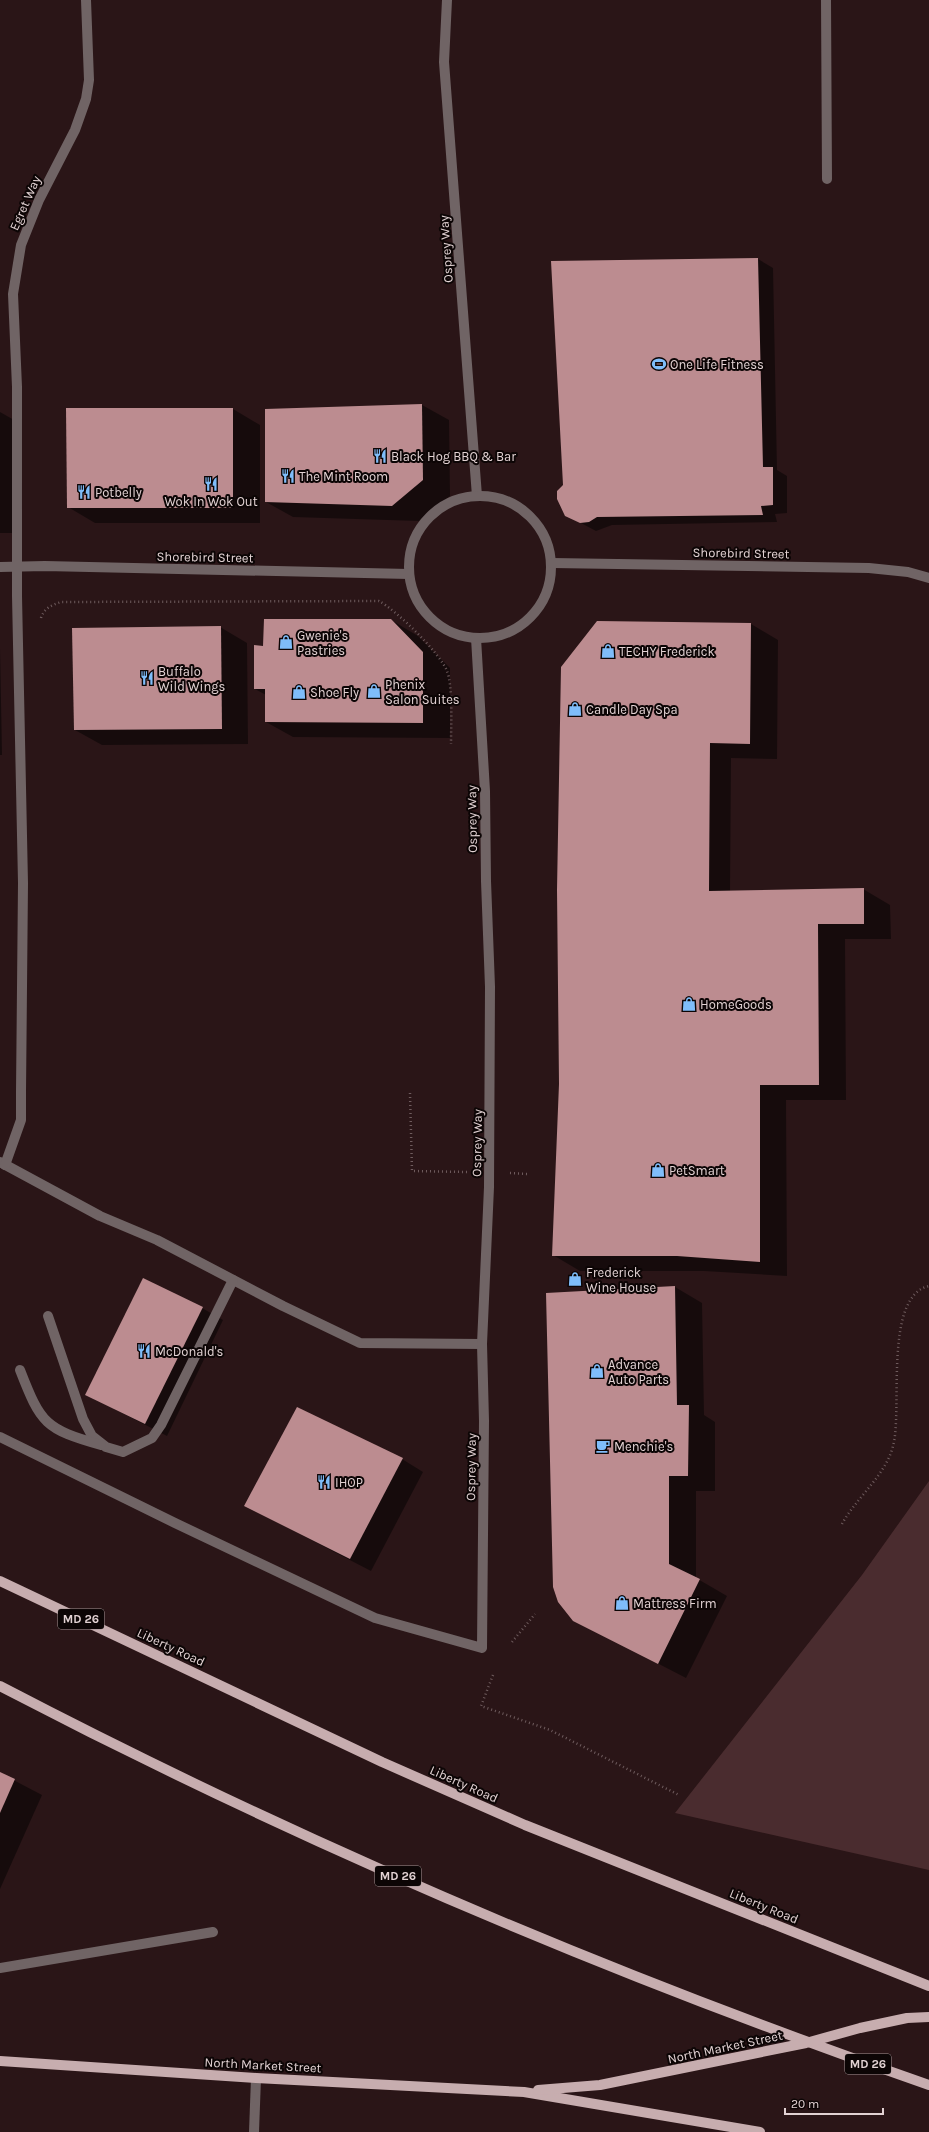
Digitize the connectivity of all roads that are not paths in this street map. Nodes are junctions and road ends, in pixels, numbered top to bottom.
1 (86, 0) edge
2 (447, 0) edge
3 (826, 0) edge
4 (827, 179) dead end
5 (477, 496) junction
6 (552, 563) junction
7 (0, 567) edge
8 (18, 567) junction
9 (410, 574) junction
10 (929, 578) edge
11 (476, 638) junction
12 (3, 1164) edge
13 (233, 1280) junction
14 (48, 1316) dead end
15 (482, 1344) junction
16 (20, 1370) dead end
17 (0, 1437) edge
18 (106, 1447) junction
19 (0, 1581) edge
20 (0, 1686) edge
21 (213, 1932) dead end
22 (0, 1968) edge
23 (929, 1986) edge
24 (929, 2017) edge
25 (806, 2043) junction
26 (0, 2061) edge
27 (256, 2078) junction
28 (929, 2085) edge
29 (524, 2092) junction
30 (254, 2132) edge
31 (760, 2132) edge

1 - 8 street, Egret Way
2 - 5 street, Osprey Way
3 - 4 street
5 - 6 street
5 - 9 street
6 - 10 street, Shorebird Street
6 - 11 street
7 - 8 street, Shorebird Street
8 - 9 street, Shorebird Street
8 - 12 street
9 - 11 street
11 - 15 street, Osprey Way
12 - 13 street
13 - 15 street
13 - 18 street
14 - 18 street
15 - 17 street, Osprey Way
16 - 18 street
19 - 23 main road, Liberty Road / MD 26
20 - 25 main road, MD 26
21 - 22 street
24 - 25 main road, North Market Street
25 - 28 main road, MD 26
25 - 29 main road, North Market Street
26 - 27 main road, North Market Street
27 - 29 main road, North Market Street
27 - 30 street
29 - 31 main road, North Market Street

